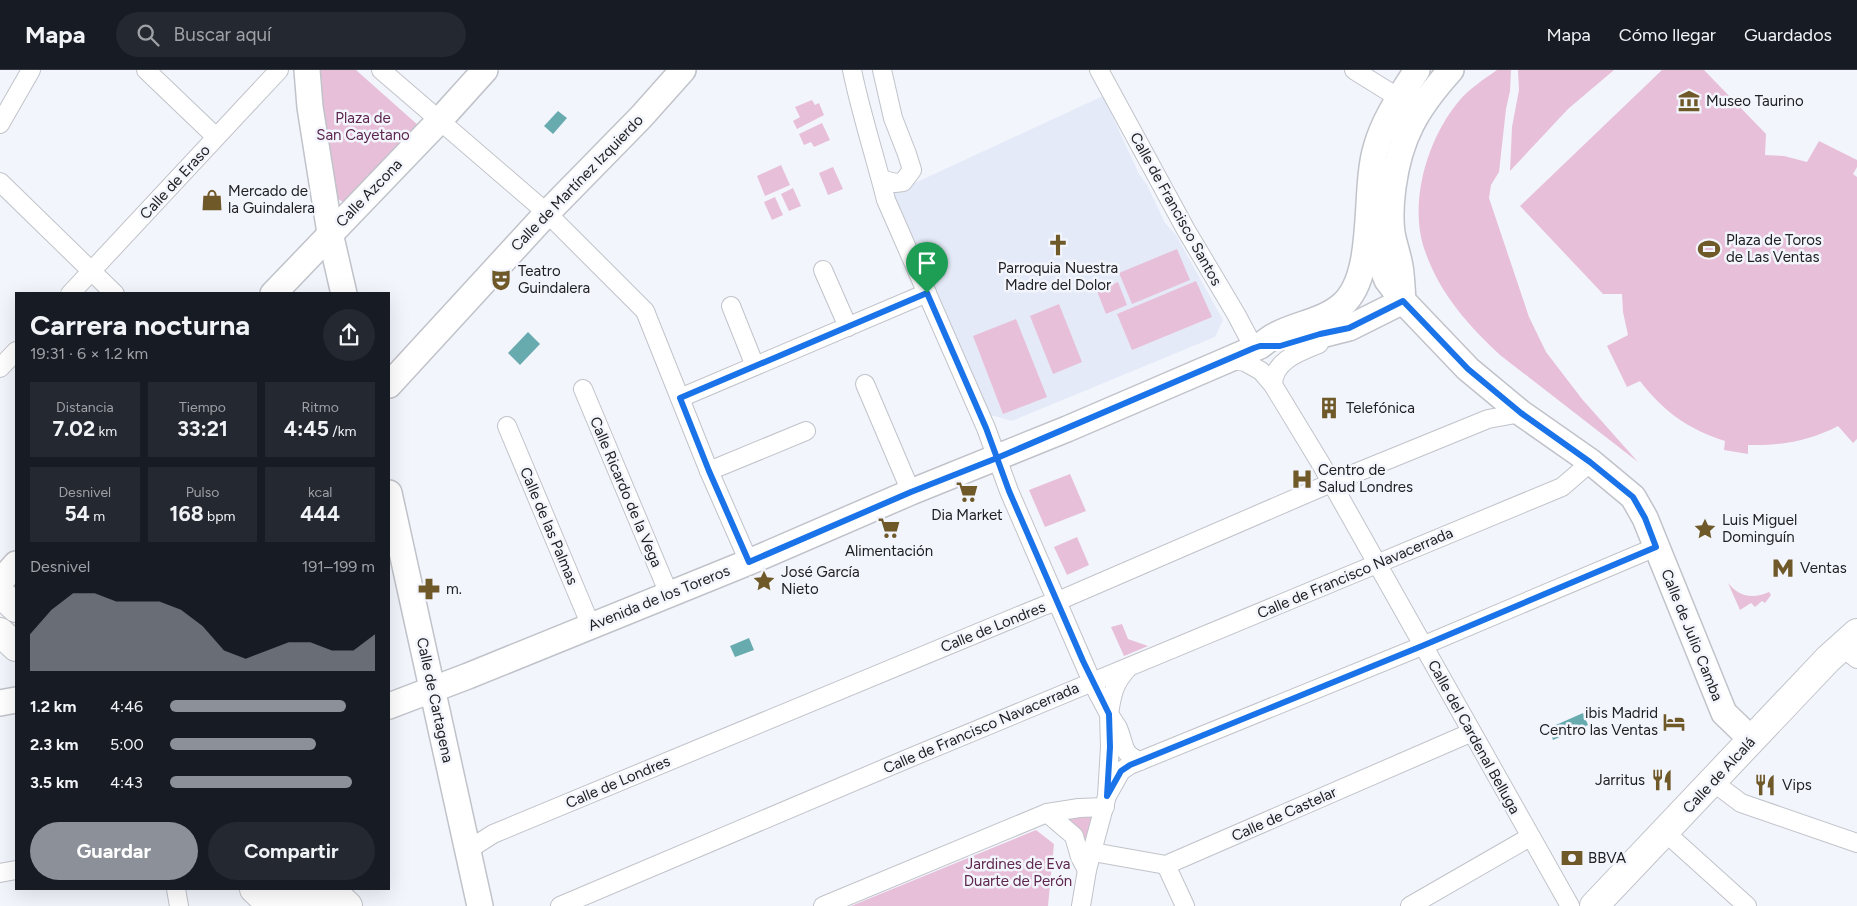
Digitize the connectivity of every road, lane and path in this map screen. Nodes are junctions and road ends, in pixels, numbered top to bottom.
1 (31, 70) edge
2 (146, 70) edge
3 (279, 70) edge
4 (307, 70) edge
5 (381, 70) edge
6 (485, 70) edge
7 (683, 70) edge
8 (852, 70) edge
9 (882, 70) edge
10 (1099, 70) edge
11 (1354, 70) edge
12 (1416, 70) edge
13 (1451, 70) edge
14 (1399, 98) junction
15 (439, 121) junction
16 (0, 124) edge
17 (216, 137) junction
18 (881, 179) junction
19 (0, 182) edge
20 (547, 213) junction
21 (1368, 232) junction
22 (330, 234) junction
23 (823, 270) dead end
24 (92, 271) junction
25 (72, 292) edge
26 (113, 292) edge
27 (275, 292) edge
28 (344, 292) edge
29 (927, 293) junction
30 (1403, 301) junction
31 (730, 306) dead end
32 (848, 327) junction
33 (1349, 328) junction
34 (1257, 347) junction
35 (15, 352) edge
36 (1227, 359) junction
37 (755, 366) junction
38 (0, 368) edge
39 (390, 383) edge
40 (864, 384) dead end
41 (1273, 385) junction
42 (583, 389) dead end
43 (680, 398) junction
44 (1521, 413) junction
45 (507, 426) dead end
46 (806, 431) dead end
47 (997, 458) junction
48 (1590, 462) junction
49 (709, 471) junction
50 (1331, 483) junction
51 (911, 492) junction
52 (390, 498) edge
53 (1656, 547) junction
54 (749, 562) junction
55 (1377, 563) junction
56 (15, 565) edge
57 (0, 582) edge
58 (0, 593) edge
59 (669, 594) junction
60 (1058, 602) junction
61 (15, 607) edge
62 (591, 626) junction
63 (0, 632) edge
64 (1851, 641) edge
65 (15, 646) edge
66 (1422, 646) junction
67 (1128, 668) junction
68 (1092, 682) junction
69 (432, 688) junction
70 (15, 700) edge
71 (0, 703) edge
72 (390, 706) edge
73 (1109, 714) junction
74 (1470, 732) junction
75 (1752, 740) junction
76 (1140, 761) junction
77 (1713, 782) junction
78 (1106, 802) junction
79 (1047, 813) junction
80 (1665, 832) junction
81 (1530, 837) junction
82 (1857, 843) edge
83 (468, 850) junction
84 (1093, 852) junction
85 (1166, 865) junction
86 (15, 870) edge
87 (1088, 870) junction
88 (0, 873) edge
89 (176, 890) edge
90 (255, 890) edge
91 (278, 890) edge
92 (307, 890) edge
93 (331, 890) edge
94 (179, 906) edge
95 (272, 906) edge
96 (296, 906) edge
97 (324, 906) edge
98 (348, 906) edge
99 (480, 906) edge
100 (560, 906) edge
101 (823, 906) edge
102 (1081, 906) edge
103 (1185, 906) edge
104 (1410, 906) edge
105 (1570, 906) edge
106 (1594, 906) edge
107 (1747, 906) edge

1 - 16 street
2 - 17 street
3 - 17 street, Calle de Eraso
4 - 22 street
5 - 15 street
6 - 15 street, Calle Azcona
7 - 20 street, Calle de Martínez Izquierdo
8 - 18 street
9 - 18 street
10 - 34 street, Calle de Francisco Santos
11 - 14 street
12 - 14 street, Avenida de los Toreros
13 - 30 street
14 - 21 street, Avenida de los Toreros
15 - 20 street
15 - 22 street, Calle Azcona
17 - 24 street, Calle de Eraso
18 - 29 street
19 - 24 street
20 - 39 street, Calle de Martínez Izquierdo
20 - 43 street
21 - 30 street, Avenida de los Toreros
21 - 34 street, Avenida de los Toreros
22 - 27 street, Calle Azcona
22 - 28 street
23 - 32 street
24 - 25 street, Calle de Eraso
24 - 26 street
29 - 32 street
29 - 47 street
30 - 33 street, Avenida de los Toreros
30 - 44 street, Calle de Julio Camba
31 - 37 street
32 - 37 street
33 - 34 street, Avenida de los Toreros
33 - 41 street
34 - 36 street, Avenida de los Toreros
35 - 38 street
36 - 41 street, Calle del Cardenal Belluga
36 - 47 street, Avenida de los Toreros
37 - 43 street
40 - 51 street
41 - 50 street, Calle del Cardenal Belluga
42 - 59 street, Calle Ricardo de la Vega
43 - 49 street
44 - 48 street, Calle de Julio Camba
44 - 50 street, Calle de Londres
45 - 62 street, Calle de las Palmas
46 - 49 street
47 - 51 street, Avenida de los Toreros
47 - 60 street
48 - 53 street, Calle de Julio Camba
48 - 55 street, Calle de Francisco Navacerrada
49 - 54 street
50 - 55 street, Calle del Cardenal Belluga
50 - 60 street, Calle de Londres
51 - 54 street, Avenida de los Toreros
52 - 69 street, Calle de Cartagena
53 - 66 street
53 - 75 street, Calle de Julio Camba
54 - 59 street, Avenida de los Toreros
55 - 66 street, Calle del Cardenal Belluga
55 - 67 street, Calle de Francisco Navacerrada
56 - 57 street
58 - 61 main road
59 - 62 street, Avenida de los Toreros
60 - 68 street
60 - 83 street, Calle de Londres
62 - 69 street, Avenida de los Toreros
63 - 65 main road
64 - 75 main road, Calle de Alcalá
66 - 74 street, Calle del Cardenal Belluga
66 - 76 street
67 - 68 street, Calle de Francisco Navacerrada
67 - 73 street
68 - 73 street
68 - 100 street, Calle de Francisco Navacerrada
69 - 72 street, Avenida de los Toreros
69 - 83 street, Calle de Cartagena
70 - 71 street
73 - 76 street
73 - 78 street
74 - 81 street, Calle del Cardenal Belluga
74 - 85 street, Calle de Castelar
75 - 77 main road, Calle de Alcalá
76 - 78 street
77 - 80 main road, Calle de Alcalá
77 - 82 street
78 - 79 street
78 - 84 street
79 - 87 street
79 - 101 street
80 - 106 main road, Calle de Alcalá
80 - 107 street
81 - 104 street
81 - 105 street, Calle del Cardenal Belluga
83 - 99 street, Calle de Cartagena
84 - 85 street
84 - 87 street
85 - 103 street
86 - 88 street
87 - 102 street
89 - 94 street
90 - 95 main road
91 - 96 main road
92 - 97 main road
93 - 98 main road

